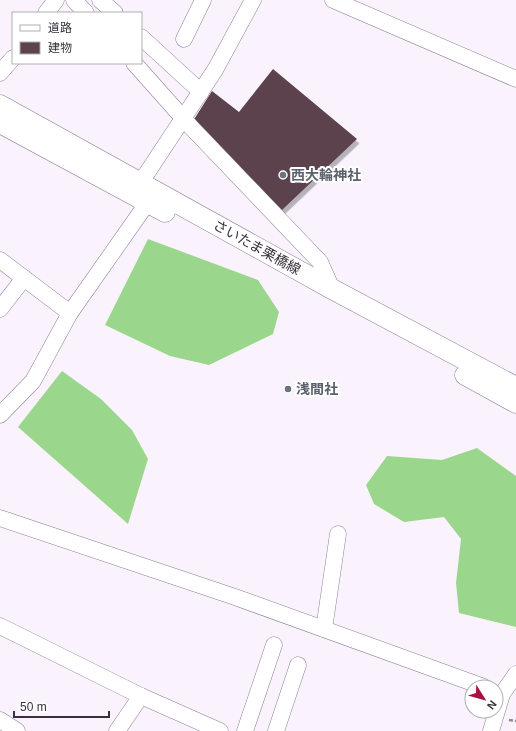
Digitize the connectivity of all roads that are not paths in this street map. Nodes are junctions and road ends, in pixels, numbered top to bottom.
1 (56, 0) edge
2 (74, 0) edge
3 (100, 0) edge
4 (203, 0) edge
5 (252, 0) edge
6 (333, 0) edge
7 (47, 12) edge
8 (85, 12) edge
9 (114, 12) edge
10 (142, 38) edge
11 (184, 39) dead end
12 (12, 59) edge
13 (135, 64) edge
14 (0, 73) edge
15 (513, 74) edge
16 (201, 92) junction
17 (0, 106) edge
18 (184, 119) junction
19 (0, 123) edge
20 (141, 182) junction
21 (148, 202) junction
22 (0, 260) edge
23 (24, 278) junction
24 (332, 289) junction
25 (0, 309) edge
26 (70, 313) junction
27 (516, 387) edge
28 (516, 403) edge
29 (0, 415) edge
30 (0, 518) edge
31 (338, 534) dead end
32 (0, 626) edge
33 (324, 629) junction
34 (274, 645) dead end
35 (298, 665) dead end
36 (516, 674) edge
37 (464, 680) edge
38 (504, 687) edge
39 (141, 696) junction
40 (493, 719) edge
41 (0, 720) edge
42 (17, 731) edge
43 (117, 731) edge
44 (220, 731) edge
45 (245, 731) edge
46 (276, 731) edge
47 (491, 731) edge

1 - 7 street
2 - 8 street
3 - 9 street
4 - 11 street
5 - 16 street
6 - 15 street
10 - 16 street
12 - 14 street
13 - 18 street
16 - 18 street
17 - 20 main road, さいたま栗橋線
18 - 20 street
18 - 24 street
19 - 21 main road, さいたま栗橋線
20 - 24 main road, さいたま栗橋線
21 - 26 street
21 - 28 main road, さいたま栗橋線
22 - 23 street
23 - 25 street
23 - 26 street
24 - 27 main road, さいたま栗橋線
26 - 29 street
30 - 33 street
31 - 33 street
32 - 39 street
33 - 37 street
34 - 45 street
35 - 46 street
36 - 38 street
39 - 43 street
39 - 44 street
40 - 47 street
41 - 42 street

